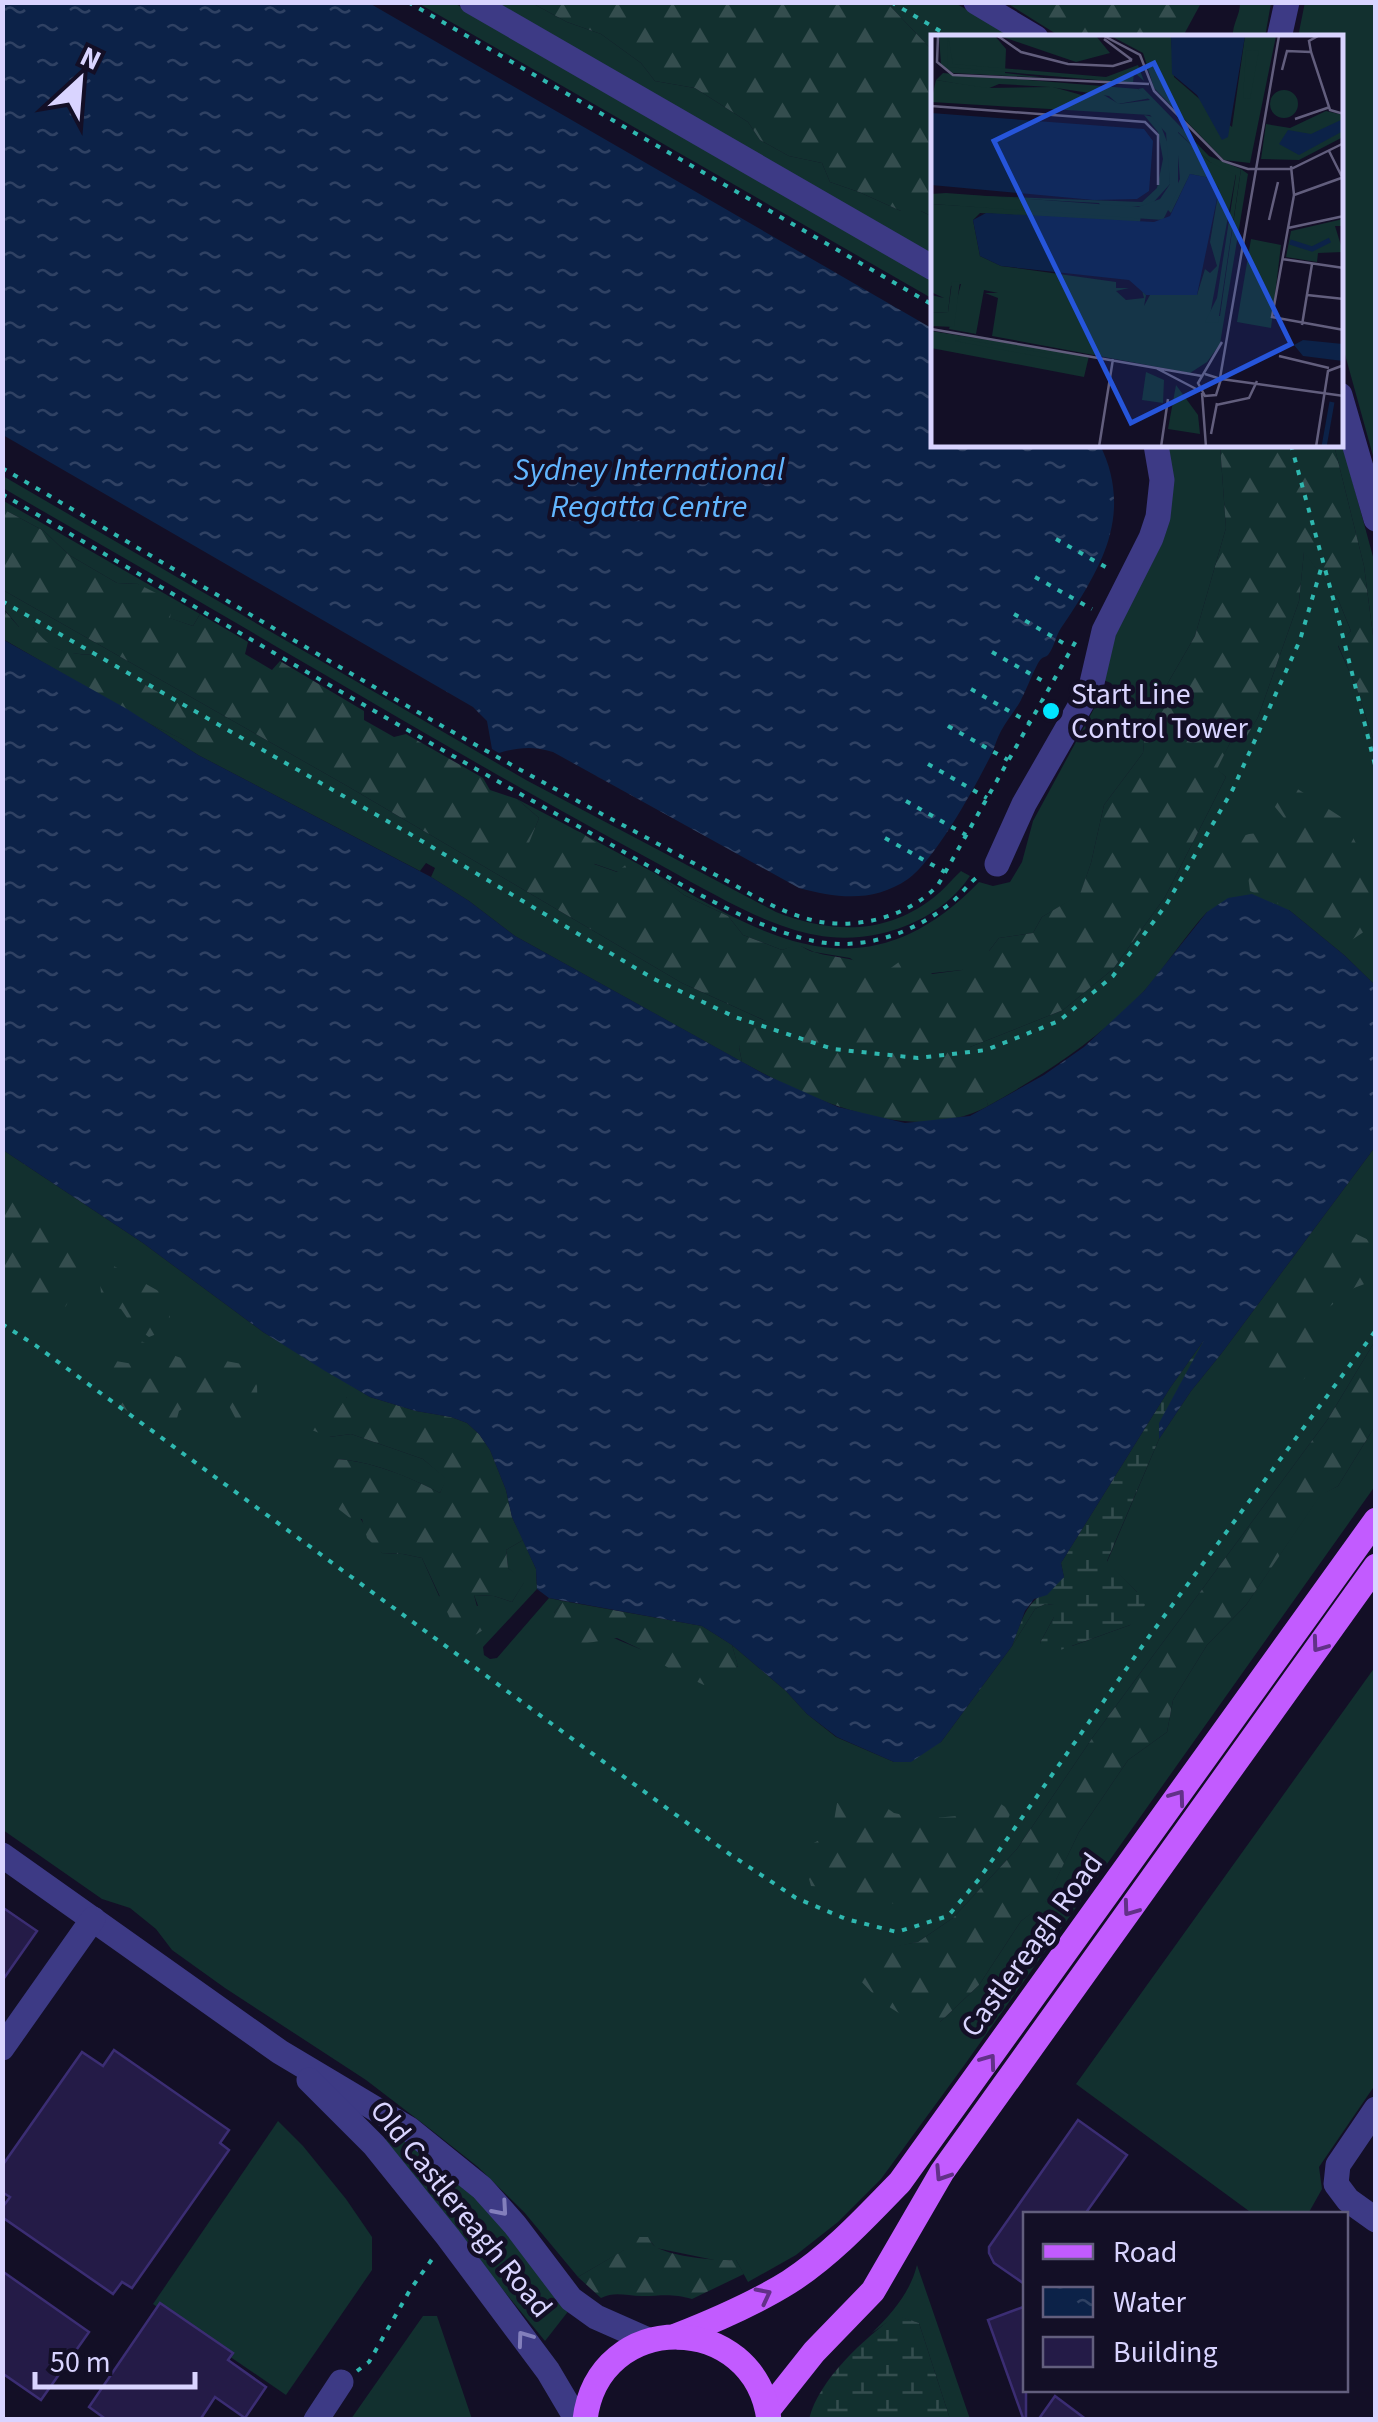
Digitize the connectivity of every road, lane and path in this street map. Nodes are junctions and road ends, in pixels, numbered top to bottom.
1 (408, 2) edge
2 (472, 2) edge
3 (891, 2) edge
4 (976, 2) edge
5 (1287, 2) edge
6 (947, 35) edge
7 (1031, 35) edge
8 (1280, 35) edge
9 (931, 267) edge
10 (931, 304) edge
11 (1343, 405) edge
12 (1157, 448) edge
13 (1291, 448) edge
14 (2, 468) edge
15 (2, 494) edge
16 (1376, 519) edge
17 (1056, 540) dead end
18 (1323, 562) junction
19 (1109, 570) dead end
20 (1035, 577) dead end
21 (1100, 597) dead end
22 (2, 601) edge
23 (1088, 607) dead end
24 (1014, 614) dead end
25 (1088, 620) dead end
26 (1082, 630) dead end
27 (1072, 648) junction
28 (992, 652) dead end
29 (1050, 685) junction
30 (970, 689) dead end
31 (1030, 723) junction
32 (948, 726) dead end
33 (1008, 760) junction
34 (928, 764) dead end
35 (1376, 768) edge
36 (987, 798) junction
37 (906, 801) dead end
38 (966, 835) junction
39 (884, 838) dead end
40 (997, 864) joint
41 (945, 872) junction
42 (2, 1324) edge
43 (1376, 1330) edge
44 (1376, 1520) edge
45 (1376, 1566) edge
46 (2, 1854) edge
47 (93, 1919) junction
48 (2, 2048) edge
49 (280, 2052) junction
50 (1376, 2110) edge
51 (1376, 2220) edge
52 (448, 2237) junction
53 (676, 2336) junction
54 (648, 2340) junction
55 (342, 2382) joint
56 (769, 2415) edge
57 (316, 2420) edge
58 (577, 2420) edge
59 (585, 2420) edge

1 - 10 path
2 - 9 street
3 - 6 path
4 - 7 street
5 - 8 street
11 - 16 street
12 - 40 street
13 - 18 path
14 - 41 path
15 - 40 path
17 - 19 path
18 - 22 path
18 - 35 path
20 - 23 path
21 - 25 path
24 - 27 path
26 - 27 path
27 - 29 path
28 - 29 path
29 - 31 path
30 - 31 path
31 - 33 path
32 - 33 path
33 - 36 path
34 - 36 path
36 - 38 path
37 - 38 path
38 - 41 path
39 - 41 path
42 - 43 path
53 -> 44 main road, Castlereagh Road
45 -> 56 main road, Castlereagh Road
46 - 47 street, Old Castlereagh Road
47 - 48 street
47 - 49 street, Old Castlereagh Road
49 - 52 street, Old Castlereagh Road
49 -> 54 street, Old Castlereagh Road
50 - 51 street
52 - 55 path
58 -> 52 street, Old Castlereagh Road
53 - 54 main road
53 - 56 main road
54 - 59 main road
55 - 57 street

